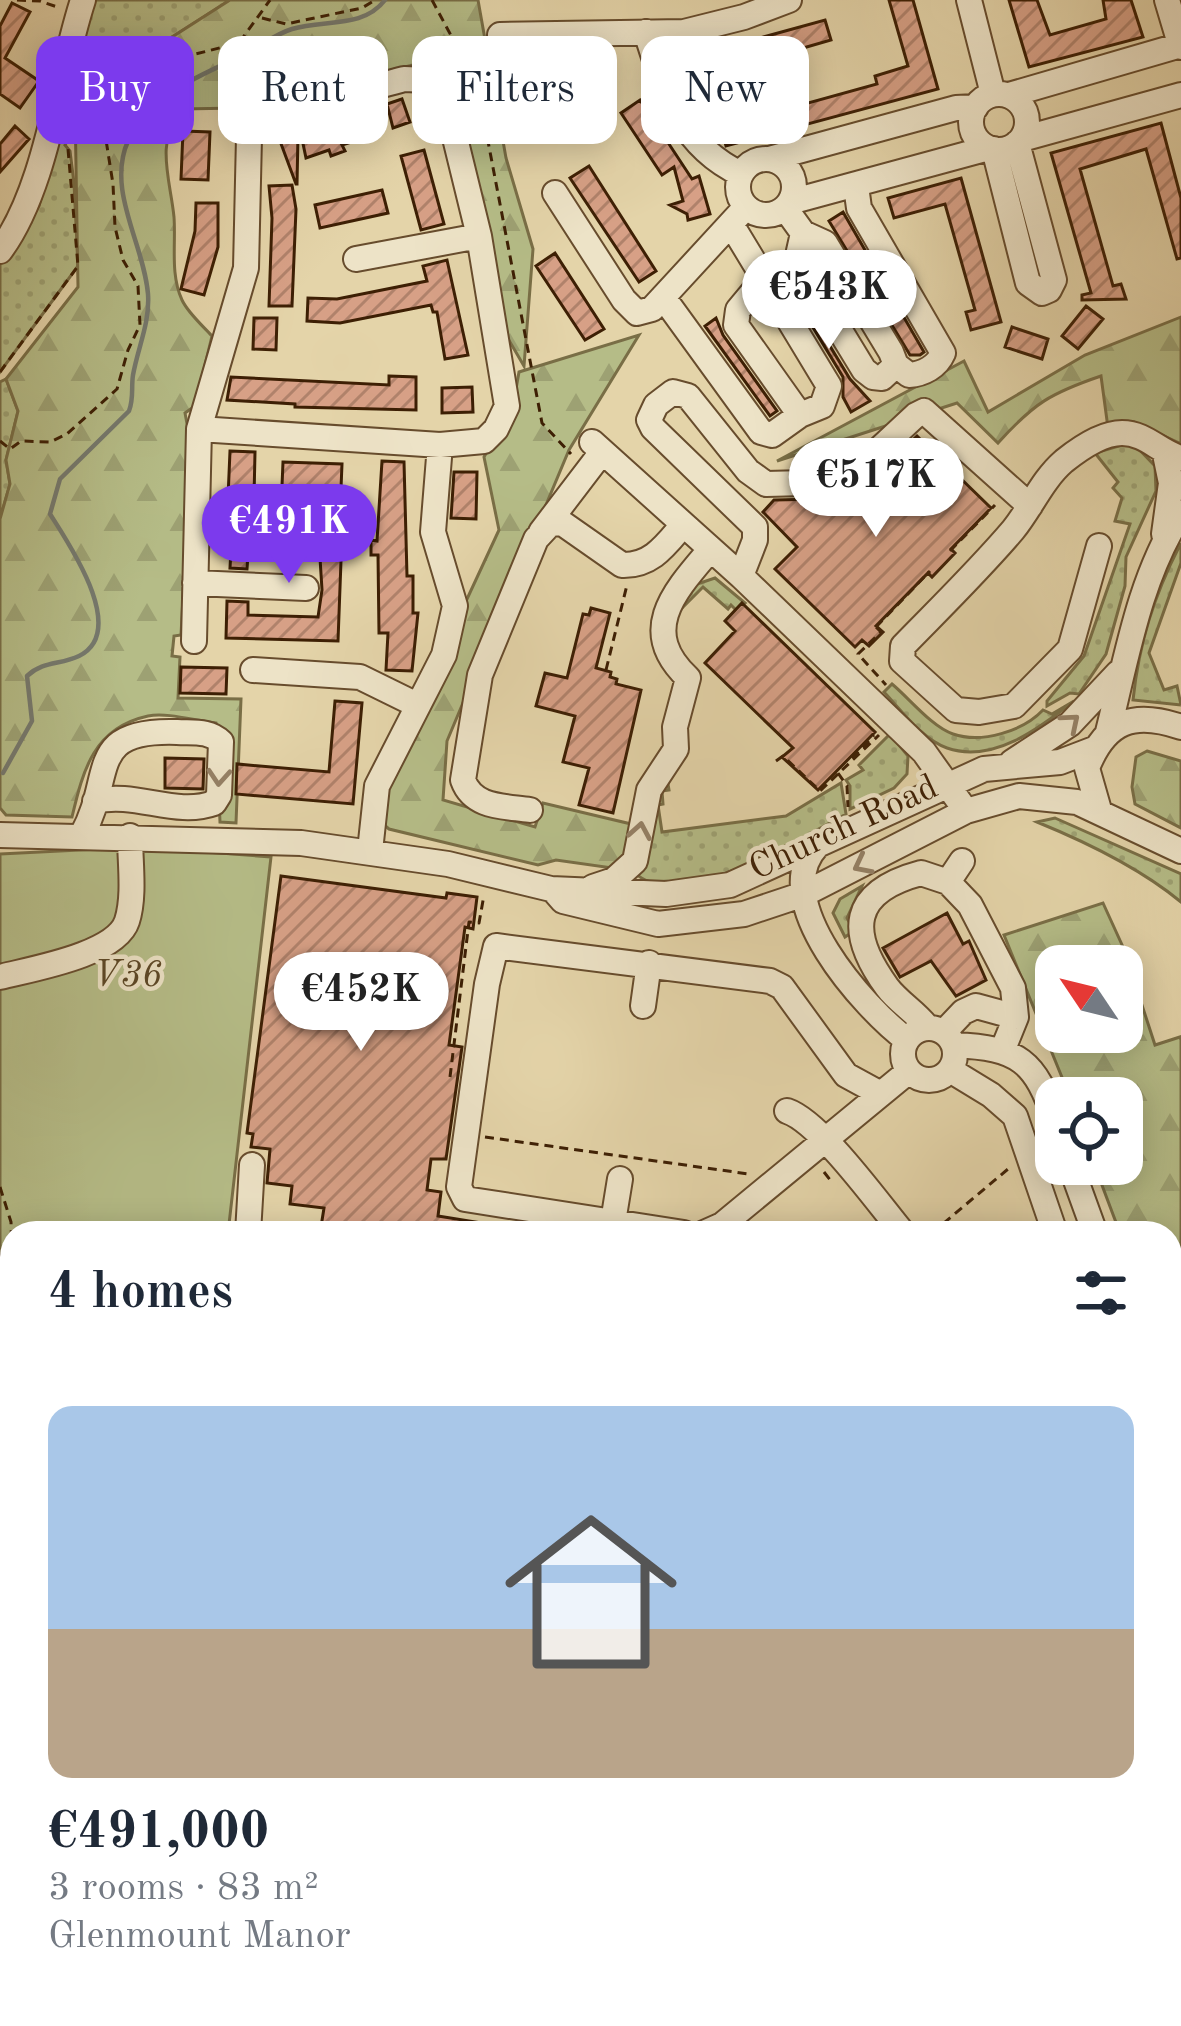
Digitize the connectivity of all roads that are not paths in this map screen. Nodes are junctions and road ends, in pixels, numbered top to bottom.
1 (789, 0) edge
2 (969, 0) edge
3 (1167, 0) edge
4 (81, 7) edge
5 (646, 32) junction
6 (500, 35) dead end
7 (1181, 46) edge
8 (1181, 95) edge
9 (993, 99) junction
10 (1005, 145) junction
11 (769, 159) junction
12 (741, 174) junction
13 (856, 186) junction
14 (555, 193) dead end
15 (787, 205) junction
16 (738, 216) junction
17 (479, 236) junction
18 (0, 251) edge
19 (356, 259) dead end
20 (763, 280) junction
21 (663, 297) junction
22 (800, 415) junction
23 (199, 428) junction
24 (440, 445) junction
25 (1173, 456) edge
26 (1030, 506) junction
27 (1181, 513) edge
28 (682, 526) junction
29 (536, 539) junction
30 (1163, 540) junction
31 (1100, 546) dead end
32 (709, 551) junction
33 (741, 576) junction
34 (195, 583) junction
35 (306, 588) dead end
36 (194, 641) dead end
37 (1123, 666) junction
38 (253, 670) dead end
39 (418, 705) junction
40 (1181, 728) edge
41 (1101, 740) junction
42 (1009, 764) junction
43 (946, 784) junction
44 (95, 801) junction
45 (530, 810) dead end
46 (1100, 810) junction
47 (966, 811) junction
48 (0, 835) edge
49 (82, 836) junction
50 (130, 836) junction
51 (819, 844) junction
52 (370, 850) junction
53 (1181, 851) edge
54 (730, 885) junction
55 (803, 887) junction
56 (551, 889) junction
57 (584, 889) junction
58 (649, 963) junction
59 (0, 977) edge
60 (643, 1006) dead end
61 (1016, 1017) junction
62 (932, 1037) junction
63 (1003, 1049) junction
64 (909, 1071) junction
65 (1038, 1077) edge
66 (879, 1093) junction
67 (787, 1111) dead end
68 (824, 1139) junction
69 (252, 1165) dead end
70 (620, 1179) dead end
71 (1078, 1185) edge
72 (249, 1221) edge
73 (574, 1221) edge
74 (611, 1221) edge
75 (727, 1221) edge
76 (893, 1221) edge
77 (1051, 1221) edge
78 (1091, 1221) edge

1 - 5 street
2 - 9 street
3 - 7 street
4 - 18 street
5 - 6 street
5 - 12 street
7 - 9 street
8 - 10 street
9 - 10 street
9 - 10 street
9 - 11 street
10 - 10 street
10 - 13 street
11 - 12 street
11 - 15 street
12 - 16 street
13 - 15 street
13 - 15 street
14 - 21 street
15 - 16 street
16 - 20 street
16 - 21 street
17 - 19 street
17 - 23 street
17 - 24 street
20 - 22 street
20 - 22 street
21 - 22 street
23 - 24 street
23 - 34 street
24 - 39 street
25 - 26 street
25 - 30 street
26 - 31 street
26 - 33 street
27 - 30 street
28 - 29 street
28 - 29 street
28 - 32 street
29 - 45 street
30 - 37 street
32 - 33 street
57 -> 32 street
33 - 43 street
34 - 35 street
34 - 36 street
37 - 41 street
42 -> 37 street
38 - 39 street
39 - 52 street
40 - 41 street, Church Road
41 - 42 street, Church Road
41 - 46 street
42 - 43 street, Church Road
43 - 47 street
43 - 51 street, Church Road
44 -> 44 street
44 - 49 street
46 - 47 street, Church Road
46 - 53 street, Church Road
47 -> 55 street, Church Road
48 - 49 street, Church Road
49 - 50 street, Church Road
50 - 52 street, Church Road
50 - 59 street
51 - 54 street, Church Road
51 - 55 street
52 - 56 street, Church Road
54 - 55 street
54 - 57 street, Church Road
55 - 56 street, Church Road
55 - 62 street
56 - 57 street, Church Road
58 - 60 street
58 - 66 street
58 - 73 street
61 - 62 street
61 - 62 street
61 - 63 street
62 - 63 street
62 - 64 street
62 - 64 street
62 - 77 street
63 - 65 street
64 - 66 street
66 - 68 street
67 - 68 street
68 - 75 street
68 - 76 street
69 - 72 street
70 - 74 street
71 - 78 street

